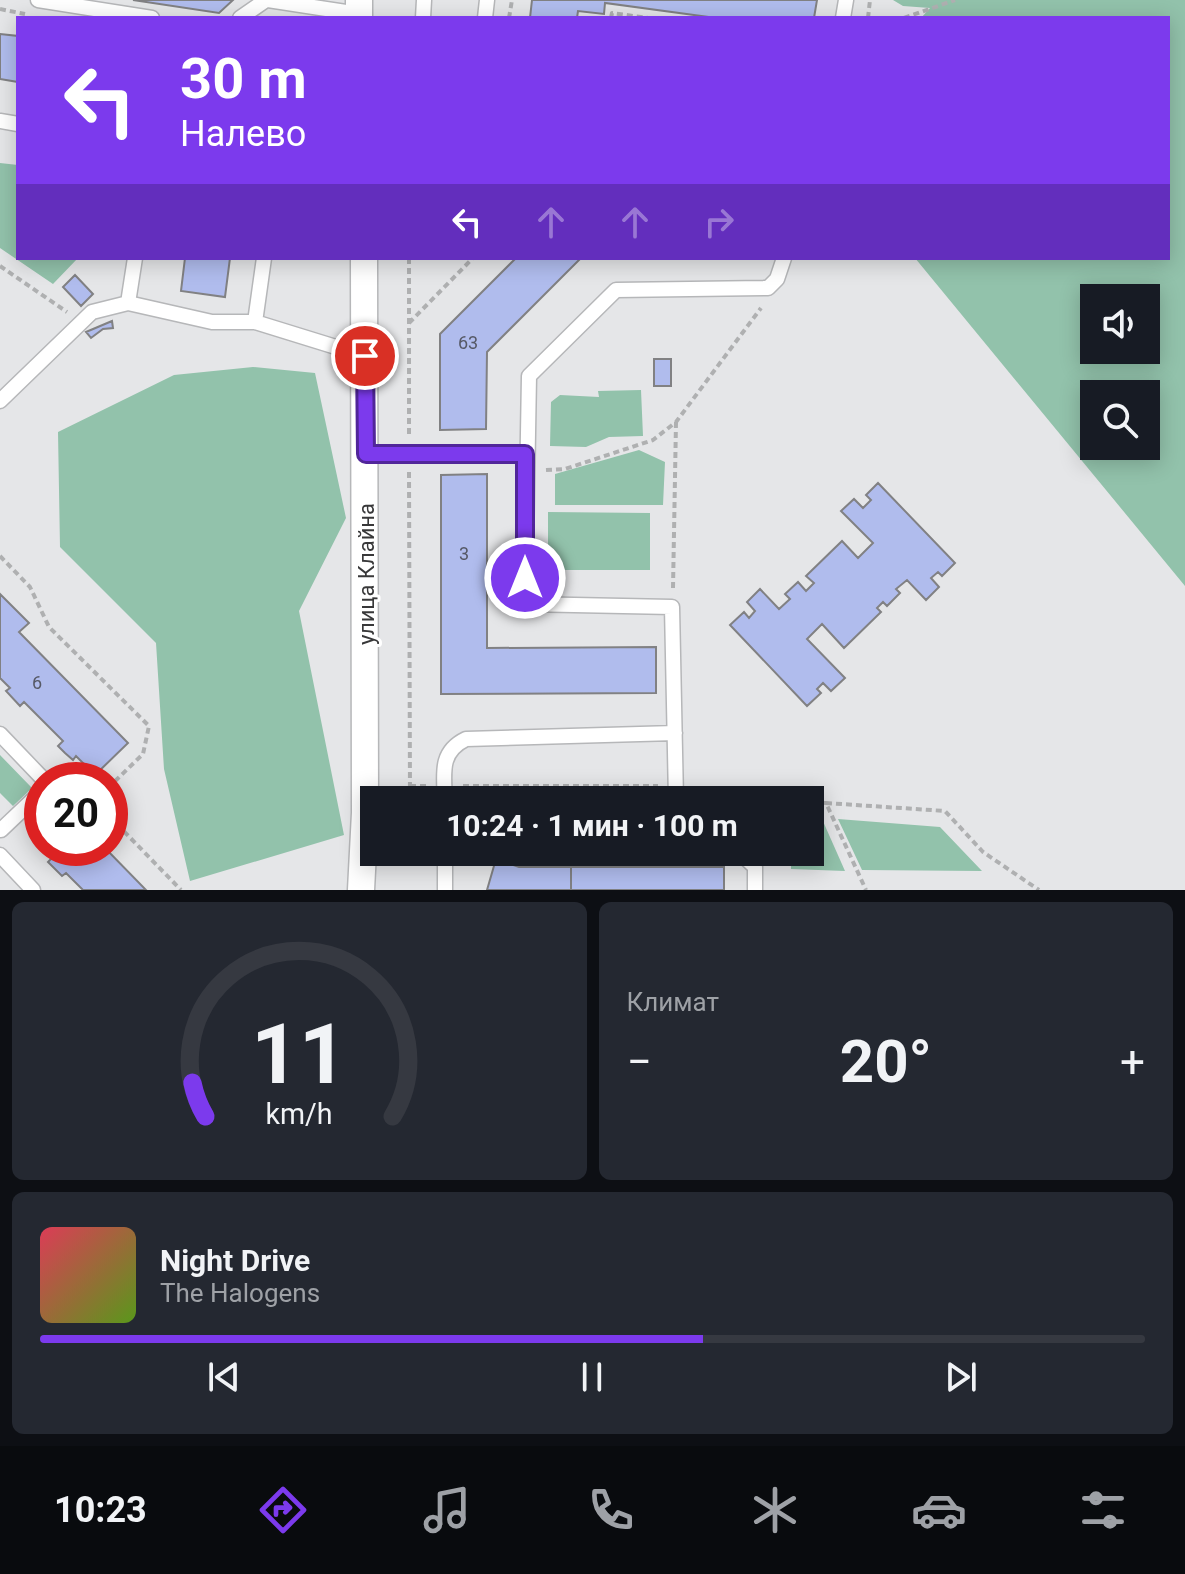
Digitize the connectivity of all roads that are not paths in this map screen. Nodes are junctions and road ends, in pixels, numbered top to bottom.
1 (38, 0) edge
2 (267, 0) edge
3 (359, 11) edge
4 (139, 16) edge
5 (243, 16) edge
6 (135, 260) edge
7 (264, 260) edge
8 (364, 260) edge
9 (783, 260) edge
10 (128, 303) junction
11 (255, 322) junction
12 (365, 356) junction
13 (0, 401) edge
14 (366, 454) junction
15 (525, 454) junction
16 (675, 733) junction
17 (0, 734) edge
18 (27, 762) edge
19 (369, 786) edge
20 (445, 786) edge
21 (676, 786) edge
22 (24, 808) edge
23 (0, 830) edge
24 (0, 855) edge
25 (364, 866) edge
26 (445, 866) edge
27 (754, 866) edge
28 (33, 890) edge
29 (361, 890) edge
30 (445, 890) edge
31 (755, 890) edge

1 - 4 lane
2 - 3 lane
2 - 5 lane
6 - 10 lane
7 - 11 lane
8 - 12 street, улица Клайна
9 - 15 lane
10 - 11 lane
10 - 13 lane
11 - 12 lane
12 - 14 street, улица Клайна
14 - 15 lane
14 - 19 street, улица Клайна
15 - 16 lane
16 - 20 lane
16 - 21 lane
17 - 18 lane
22 - 23 lane
24 - 28 lane
25 - 29 street, улица Клайна
26 - 30 lane
27 - 31 lane

